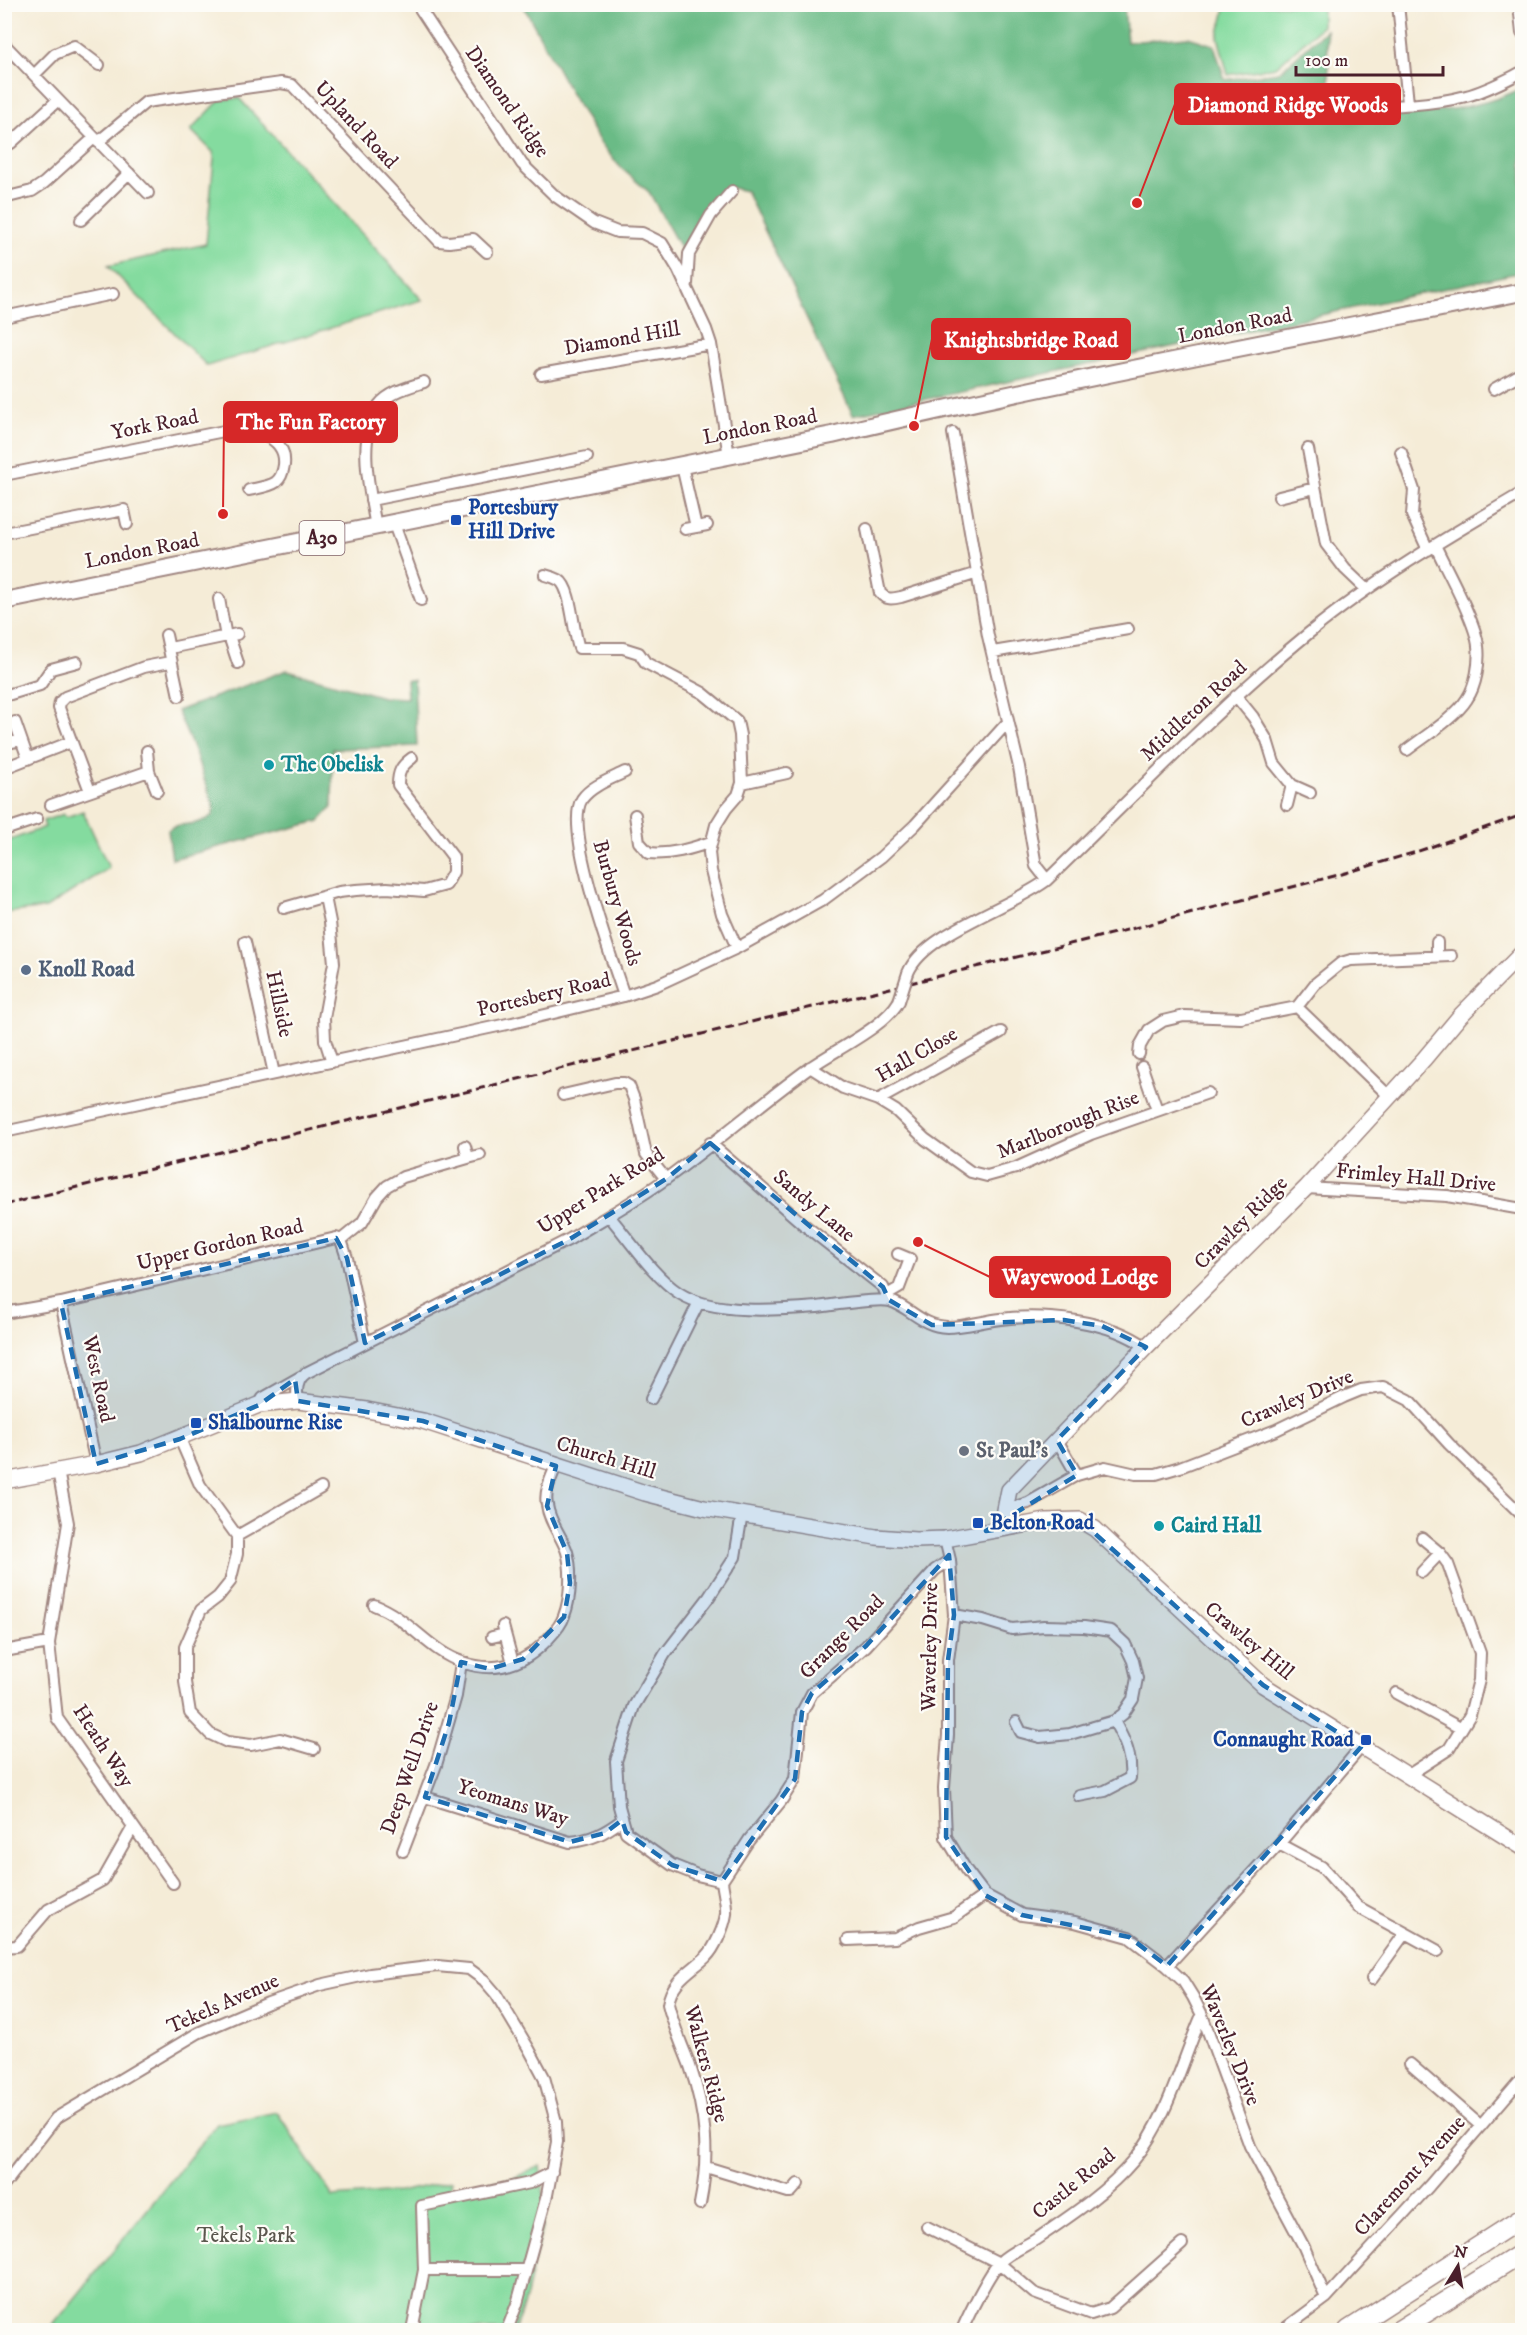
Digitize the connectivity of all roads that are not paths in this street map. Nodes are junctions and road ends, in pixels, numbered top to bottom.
1 (417, 4) edge
2 (1398, 4) edge
3 (1519, 4) edge
4 (1522, 33) edge
5 (4, 44) edge
6 (99, 65) dead end
7 (1522, 72) edge
8 (35, 74) junction
9 (58, 100) junction
10 (1408, 103) junction
11 (1336, 107) dead end
12 (4, 136) edge
13 (96, 140) junction
14 (129, 173) junction
15 (732, 191) dead end
16 (148, 193) dead end
17 (4, 198) edge
18 (81, 220) dead end
19 (487, 252) dead end
20 (687, 287) junction
21 (1522, 292) edge
22 (113, 294) dead end
23 (4, 317) edge
24 (711, 344) junction
25 (541, 374) dead end
26 (1521, 377) edge
27 (424, 382) dead end
28 (1494, 389) dead end
29 (953, 433) dead end
30 (1308, 449) dead end
31 (1401, 452) dead end
32 (729, 456) junction
33 (587, 457) dead end
34 (682, 465) junction
35 (4, 475) edge
36 (1315, 488) junction
37 (249, 490) dead end
38 (1522, 493) edge
39 (1279, 497) dead end
40 (371, 500) junction
41 (127, 524) dead end
42 (394, 524) junction
43 (376, 527) junction
44 (696, 527) dead end
45 (867, 529) dead end
46 (4, 533) edge
47 (1432, 548) junction
48 (978, 573) junction
49 (545, 575) dead end
50 (1366, 589) junction
51 (219, 599) dead end
52 (421, 600) dead end
53 (4, 602) edge
54 (1128, 629) dead end
55 (166, 635) dead end
56 (231, 636) junction
57 (170, 648) junction
58 (993, 652) junction
59 (77, 662) dead end
60 (171, 662) junction
61 (238, 663) dead end
62 (4, 696) edge
63 (179, 696) dead end
64 (1236, 696) junction
65 (15, 722) dead end
66 (1008, 722) junction
67 (21, 740) junction
68 (71, 742) junction
69 (4, 744) edge
70 (1407, 750) dead end
71 (147, 751) dead end
72 (412, 758) dead end
73 (28, 759) junction
74 (4, 768) edge
75 (149, 771) junction
76 (625, 772) dead end
77 (787, 773) dead end
78 (742, 783) junction
79 (1292, 785) junction
80 (90, 791) junction
81 (157, 791) dead end
82 (1310, 793) dead end
83 (51, 805) dead end
84 (1287, 805) dead end
85 (635, 815) dead end
86 (37, 819) dead end
87 (4, 830) edge
88 (711, 842) junction
89 (1047, 880) junction
90 (325, 897) junction
91 (284, 908) dead end
92 (245, 942) dead end
93 (1437, 942) dead end
94 (737, 948) junction
95 (1522, 953) edge
96 (1437, 956) junction
97 (1451, 956) dead end
98 (624, 996) junction
99 (899, 1001) joint
100 (1297, 1007) junction
101 (1001, 1032) dead end
102 (1139, 1054) dead end
103 (332, 1062) junction
104 (810, 1067) junction
105 (1142, 1067) dead end
106 (274, 1074) junction
107 (1208, 1093) dead end
108 (563, 1095) dead end
109 (1389, 1096) junction
110 (878, 1100) junction
111 (1157, 1110) junction
112 (4, 1132) edge
113 (710, 1143) junction
114 (465, 1146) dead end
115 (480, 1155) dead end
116 (468, 1158) junction
117 (666, 1179) junction
118 (1306, 1188) junction
119 (1522, 1209) edge
120 (609, 1216) junction
121 (341, 1240) junction
122 (898, 1254) dead end
123 (888, 1298) junction
124 (699, 1302) junction
125 (61, 1303) junction
126 (4, 1313) edge
127 (365, 1343) junction
128 (1146, 1347) junction
129 (300, 1377) junction
130 (651, 1399) dead end
131 (298, 1401) junction
132 (259, 1405) junction
133 (180, 1439) junction
134 (1057, 1440) junction
135 (96, 1464) junction
136 (556, 1466) junction
137 (58, 1471) junction
138 (1077, 1474) junction
139 (4, 1480) edge
140 (321, 1488) dead end
141 (1005, 1510) junction
142 (742, 1514) junction
143 (1522, 1515) edge
144 (1007, 1527) junction
145 (237, 1536) junction
146 (1422, 1538) dead end
147 (945, 1539) junction
148 (1440, 1553) junction
149 (950, 1560) junction
150 (1422, 1572) dead end
151 (374, 1605) dead end
152 (954, 1615) junction
153 (492, 1637) dead end
154 (49, 1643) junction
155 (4, 1651) edge
156 (461, 1662) junction
157 (513, 1663) junction
158 (1396, 1693) dead end
159 (1114, 1721) junction
160 (1016, 1722) dead end
161 (1460, 1728) junction
162 (1361, 1747) junction
163 (314, 1749) dead end
164 (1407, 1776) junction
165 (1079, 1796) dead end
166 (425, 1797) junction
167 (622, 1820) junction
168 (133, 1827) junction
169 (1279, 1844) junction
170 (1522, 1848) edge
171 (402, 1851) dead end
172 (722, 1881) junction
173 (173, 1883) dead end
174 (985, 1895) junction
175 (1405, 1934) junction
176 (848, 1940) dead end
177 (4, 1947) edge
178 (1438, 1951) dead end
179 (1167, 1966) junction
180 (1372, 1979) dead end
181 (1202, 2015) junction
182 (1410, 2064) dead end
183 (1522, 2078) edge
184 (1481, 2126) junction
185 (706, 2167) junction
186 (552, 2172) junction
187 (530, 2183) junction
188 (798, 2184) dead end
189 (4, 2185) edge
190 (547, 2195) junction
191 (700, 2204) dead end
192 (1522, 2218) edge
193 (927, 2227) dead end
194 (1182, 2244) dead end
195 (1522, 2253) edge
196 (999, 2263) junction
197 (424, 2270) junction
198 (526, 2270) junction
199 (1326, 2298) junction
200 (412, 2331) edge
201 (507, 2331) edge
202 (962, 2331) edge
203 (1283, 2331) edge
204 (1348, 2331) edge
205 (1399, 2331) edge

1 - 20 street, Diamond Ridge
2 - 10 street
3 - 4 street
5 - 8 street
6 - 8 street
7 - 10 street
8 - 9 street
9 - 12 street
9 - 13 street
10 - 11 street
13 - 14 street
13 - 17 street
13 - 19 street, Upland Road
14 - 16 street
14 - 18 street
15 - 20 street, Diamond Ridge
20 - 24 street, Diamond Ridge
21 - 32 main road, London Road / A30
22 - 23 street
24 - 25 street, Diamond Hill
24 - 32 street, Diamond Ridge
26 - 28 street
27 - 40 street
29 - 48 street
30 - 36 street
31 - 47 street
32 - 34 main road, London Road / A30
33 - 40 street
34 - 42 main road, London Road / A30
34 - 44 street
35 - 37 street, York Road
36 - 39 street
36 - 50 street
38 - 47 street, Middleton Road
40 - 43 street
41 - 46 street
42 - 43 main road, London Road / A30
42 - 52 street
43 - 53 main road, London Road / A30
45 - 48 street
47 - 50 street, Middleton Road
47 - 70 street
48 - 58 street
49 - 78 street
50 - 64 street, Middleton Road
51 - 56 street
54 - 58 street
55 - 57 street
56 - 57 street
56 - 61 street
57 - 60 street
58 - 66 street
59 - 62 street
60 - 63 street
60 - 68 street
64 - 79 street
64 - 89 street, Middleton Road
65 - 67 street
66 - 89 street
66 - 94 street, Portesbery Road
67 - 69 street
67 - 73 street
68 - 73 street
68 - 80 street
71 - 75 street
72 - 90 street
73 - 74 street
75 - 80 street
75 - 81 street
76 - 98 street, Burbury Woods
77 - 78 street
78 - 88 street
79 - 82 street
79 - 84 street
80 - 83 street
85 - 88 street
86 - 87 street
88 - 94 street
89 - 99 street, Middleton Road, bridge
90 - 91 street
90 - 103 street
92 - 106 street, Hillside
93 - 96 street
94 - 98 street, Portesbery Road
95 - 109 street, Crawley Ridge
96 - 97 street
96 - 100 street
98 - 103 street, Portesbery Road
99 - 104 street, Upper Park Road
100 - 102 street
100 - 109 street
101 - 110 street, Hall Close
103 - 106 street, Portesbery Road
104 - 110 street, Marlborough Rise
104 - 113 street, Upper Park Road
105 - 111 street, Marlborough Rise
106 - 112 street, Portesbery Road
107 - 111 street, Marlborough Rise
108 - 117 street
109 - 118 street, Crawley Ridge
110 - 111 street, Marlborough Rise
113 - 117 street, Upper Park Road
113 - 123 street, Sandy Lane
114 - 116 street
115 - 116 street
116 - 121 street
117 - 120 street, Upper Park Road
118 - 119 street, Frimley Hall Drive
118 - 128 street, Crawley Ridge
120 - 124 street
120 - 127 street, Upper Park Road
121 - 125 street, Upper Gordon Road
121 - 127 street
122 - 123 street
123 - 124 street
123 - 128 street, Sandy Lane
124 - 130 street
125 - 126 street, Upper Gordon Road
125 - 135 street, West Road
127 - 129 street, Upper Park Road
128 - 134 street, Crawley Ridge
129 - 131 street
129 - 132 street, Upper Park Road
131 - 132 street, Church Hill
131 - 136 street, Church Hill
132 - 133 street, Upper Park Road
133 - 135 street, Upper Park Road
133 - 145 street
134 - 138 street
134 - 141 street, Crawley Ridge
135 - 137 street, Upper Park Road
136 - 142 street, Church Hill
136 - 157 street
137 - 139 street, Upper Park Road
137 - 154 street, Heath Way
138 - 141 street, Crawley Drive
138 - 143 street, Crawley Drive
140 - 145 street
141 - 144 street, Crawley Ridge
142 - 147 street, Church Hill
142 - 167 street
144 - 147 street, Crawley Hill
144 - 162 street, Crawley Hill
145 - 163 street
146 - 148 street
147 - 149 street, Waverley Drive
148 - 150 street
148 - 161 street
149 - 152 street, Waverley Drive
149 - 172 street, Grange Road
151 - 156 street
152 - 159 street
152 - 174 street, Waverley Drive
153 - 157 street
154 - 155 street
154 - 168 street, Heath Way
156 - 157 street
156 - 166 street, Deep Well Drive
158 - 161 street
159 - 160 street
159 - 165 street
161 - 164 street
162 - 164 street, Crawley Hill
162 - 169 street
164 - 170 street, Crawley Hill
166 - 167 street, Yeomans Way
166 - 171 street, Deep Well Drive
167 - 172 street
168 - 173 street, Heath Way
168 - 177 street
169 - 175 street
169 - 179 street
172 - 185 street, Walkers Ridge
174 - 176 street
174 - 179 street, Waverley Drive
175 - 178 street
175 - 180 street
179 - 181 street, Waverley Drive
181 - 196 street, Castle Road
181 - 199 street, Waverley Drive
182 - 184 street
183 - 184 street, Claremont Avenue
184 - 199 street, Claremont Avenue
185 - 188 street
185 - 191 street, Walkers Ridge
186 - 187 street
186 - 189 street, Tekels Avenue
186 - 190 street
187 - 190 street
187 - 197 street
190 - 198 street
192 - 204 highway
193 - 196 street
194 - 196 street
195 - 205 highway
196 - 202 street, Castle Road
197 - 198 street
197 - 200 street
198 - 201 street
199 - 203 street, Claremont Avenue

